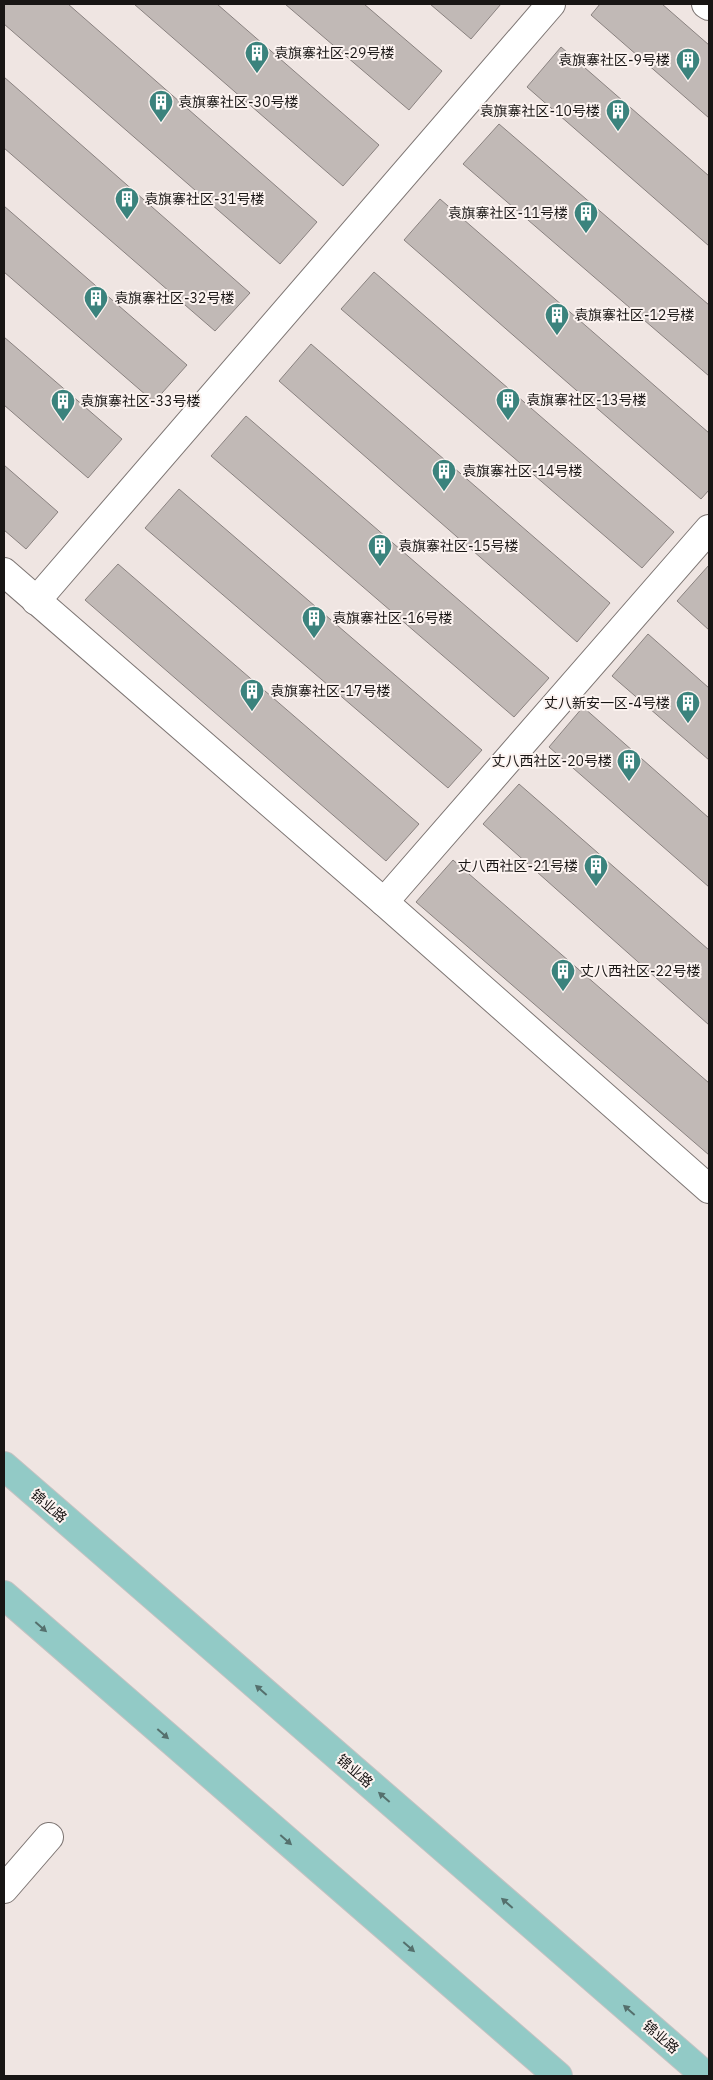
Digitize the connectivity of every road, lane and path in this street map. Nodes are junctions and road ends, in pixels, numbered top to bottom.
1 (551, 4) edge
2 (709, 529) edge
3 (4, 572) edge
4 (36, 601) junction
5 (384, 902) junction
6 (709, 1189) edge
7 (4, 1466) edge
8 (4, 1596) edge
9 (49, 1837) dead end
10 (4, 1889) edge
11 (704, 2072) edge
12 (558, 2076) edge

1 - 4 street
2 - 5 street
3 - 4 street
4 - 5 street
5 - 6 street
11 -> 7 main road, 锦业路
8 -> 12 main road
9 - 10 street

